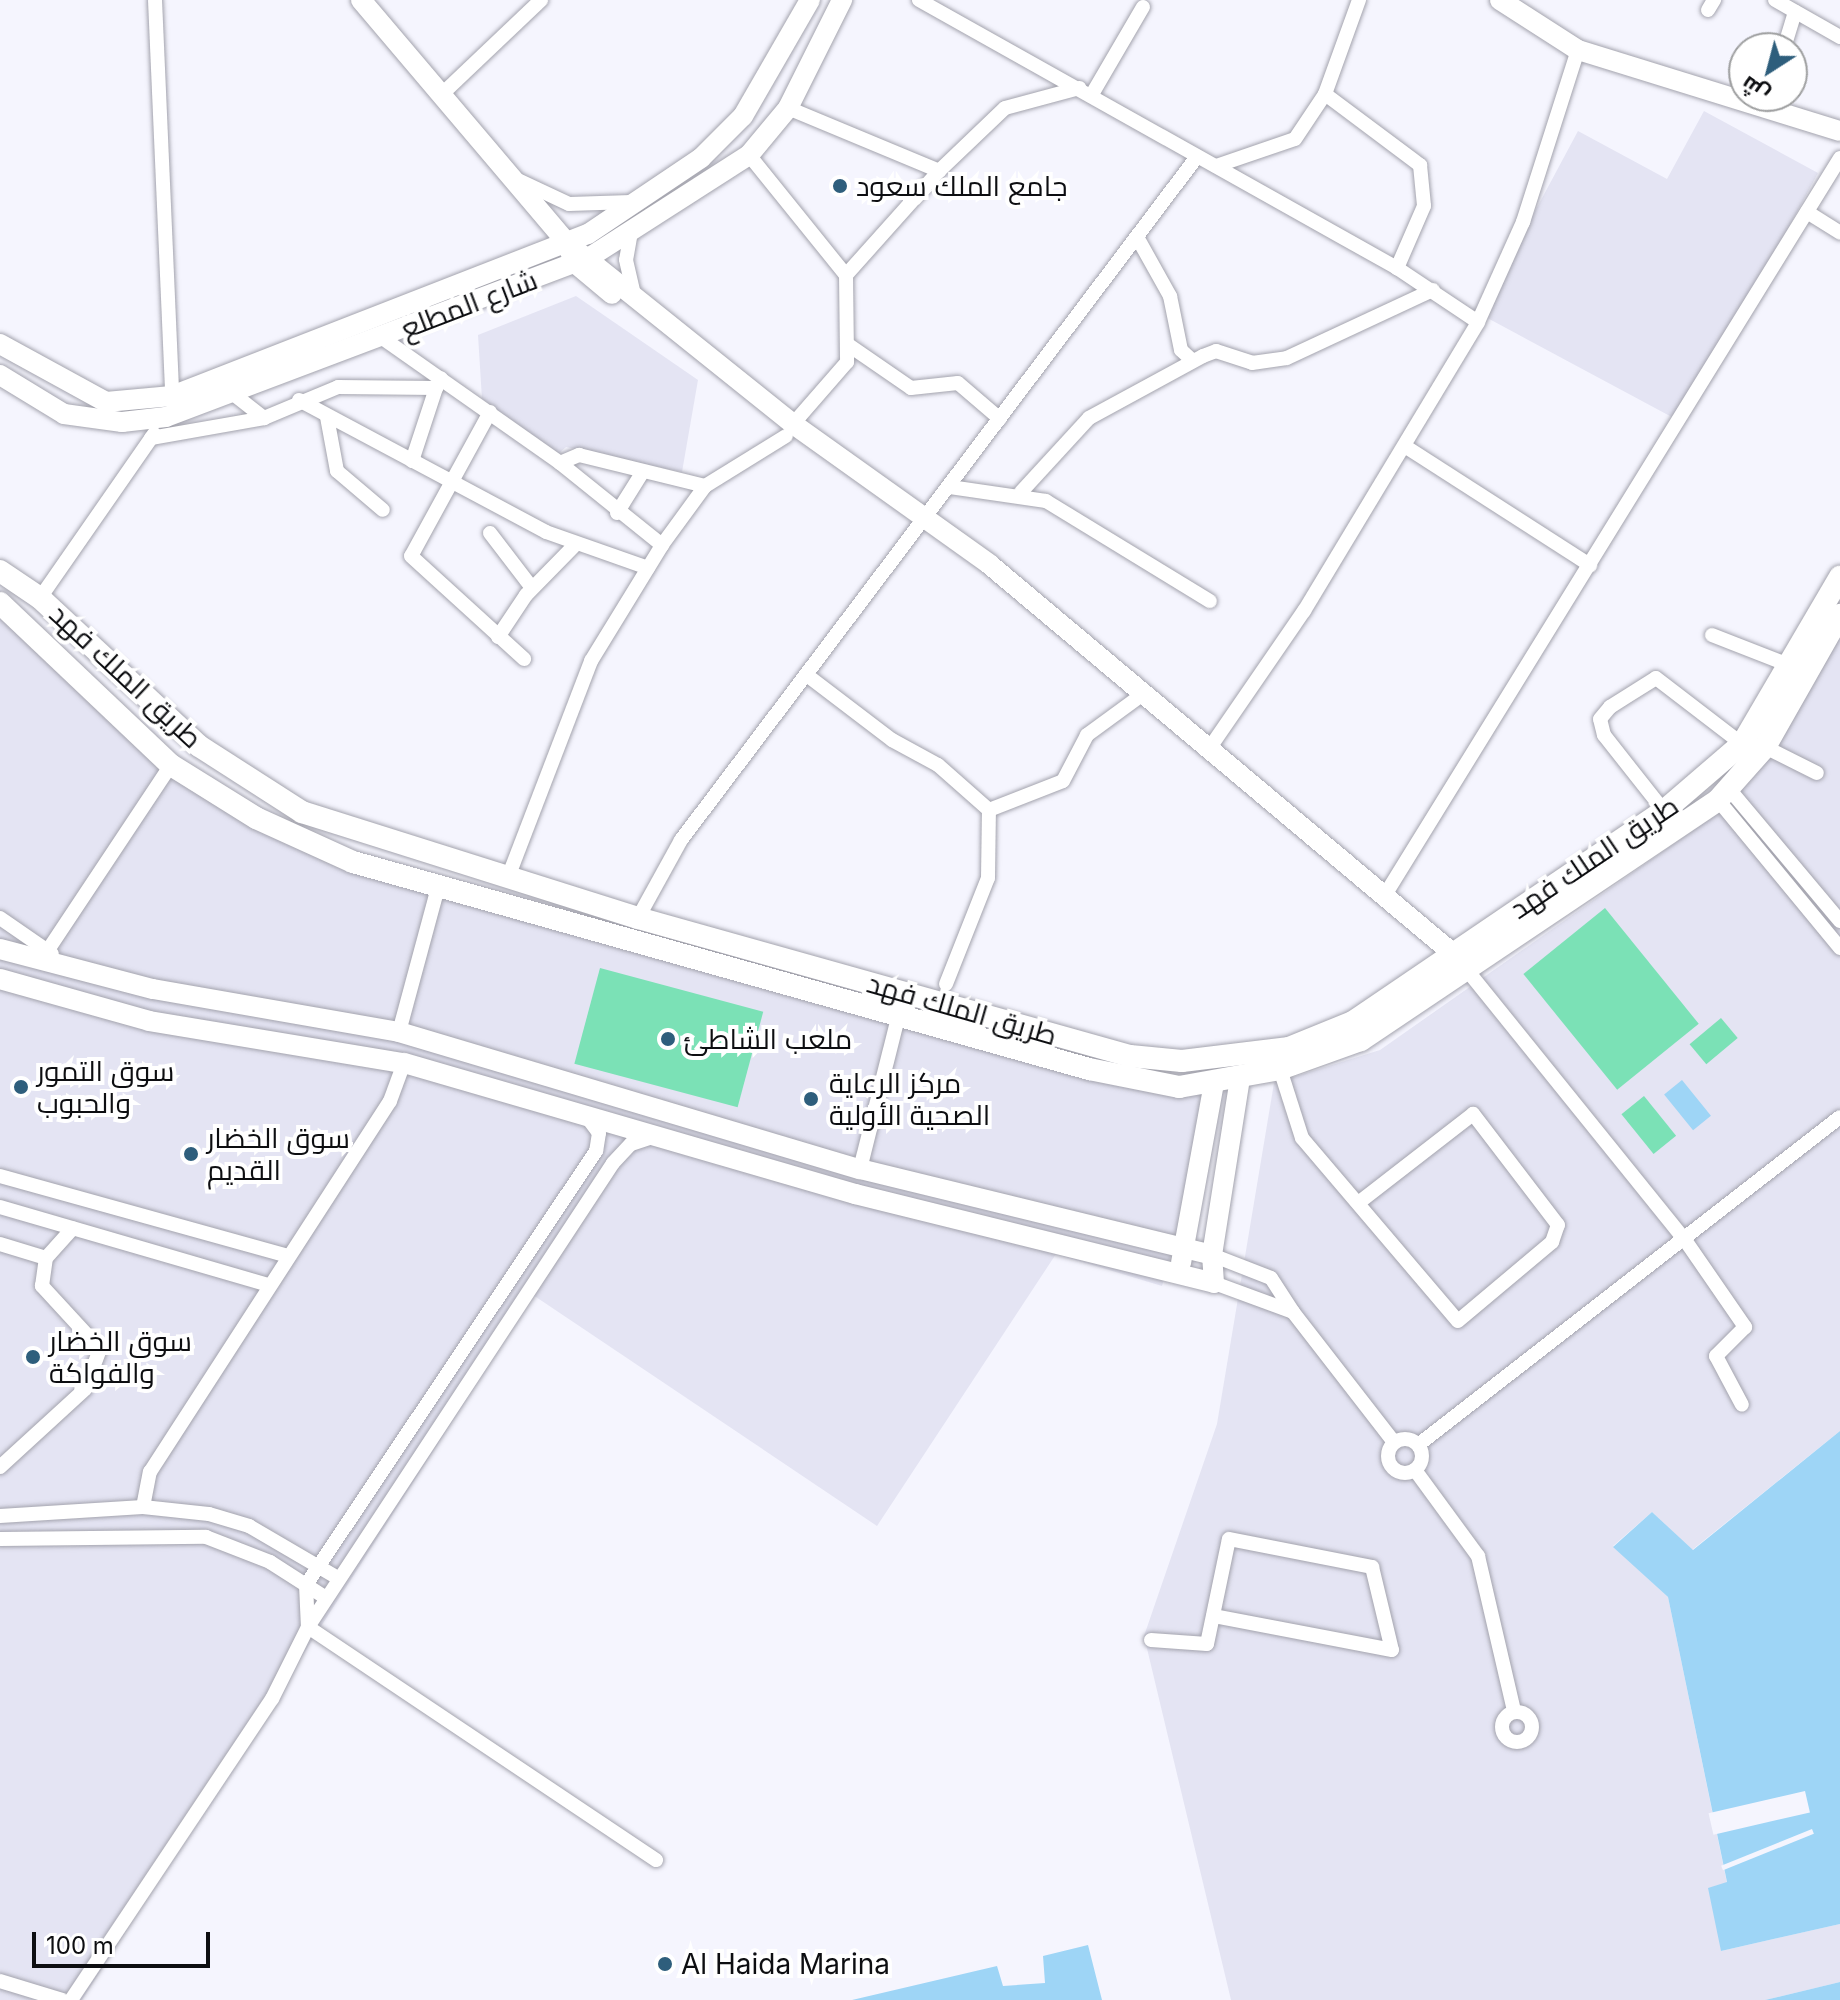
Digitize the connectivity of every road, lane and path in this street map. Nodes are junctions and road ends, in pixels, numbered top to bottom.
1 (155, 0) edge
2 (361, 0) edge
3 (541, 0) edge
4 (810, 0) edge
5 (842, 0) edge
6 (919, 0) edge
7 (1359, 0) edge
8 (1500, 0) edge
9 (1775, 0) edge
10 (1143, 2) edge
11 (1526, 9) edge
12 (1795, 12) junction
13 (1789, 32) edge
14 (1840, 37) edge
15 (1578, 50) junction
16 (1728, 90) edge
17 (1085, 92) junction
18 (757, 94) junction
19 (1325, 94) junction
20 (441, 95) junction
21 (788, 108) junction
22 (1794, 112) edge
23 (1840, 131) edge
24 (749, 155) junction
25 (1196, 158) junction
26 (1840, 158) edge
27 (1216, 166) junction
28 (939, 171) junction
29 (512, 176) junction
30 (643, 200) junction
31 (1807, 212) junction
32 (631, 232) junction
33 (1840, 233) edge
34 (1137, 237) junction
35 (566, 242) junction
36 (582, 260) junction
37 (1397, 268) junction
38 (846, 275) junction
39 (1433, 290) junction
40 (634, 295) junction
41 (1478, 322) junction
42 (381, 337) junction
43 (0, 344) edge
44 (850, 346) junction
45 (1193, 361) junction
46 (0, 375) edge
47 (439, 383) junction
48 (232, 393) junction
49 (172, 396) junction
50 (299, 400) junction
51 (490, 412) junction
52 (166, 417) junction
53 (327, 417) junction
54 (264, 418) junction
55 (1000, 419) junction
56 (790, 430) junction
57 (151, 438) junction
58 (1406, 447) junction
59 (412, 461) junction
60 (560, 463) junction
61 (642, 473) junction
62 (449, 484) junction
63 (705, 486) junction
64 (950, 487) junction
65 (1021, 492) junction
66 (383, 510) dead end
67 (617, 513) junction
68 (925, 524) junction
69 (490, 533) dead end
70 (576, 544) junction
71 (662, 545) junction
72 (1590, 565) junction
73 (648, 568) junction
74 (0, 571) edge
75 (1840, 577) edge
76 (532, 588) junction
77 (40, 598) junction
78 (1210, 601) dead end
79 (0, 603) edge
80 (1840, 615) edge
81 (1712, 635) dead end
82 (498, 637) junction
83 (524, 659) dead end
84 (1791, 666) junction
85 (808, 676) junction
86 (1143, 694) junction
87 (1754, 745) junction
88 (1209, 749) junction
89 (171, 765) junction
90 (1817, 773) dead end
91 (1724, 795) junction
92 (989, 810) junction
93 (1664, 811) junction
94 (507, 880) junction
95 (438, 887) junction
96 (1385, 895) junction
97 (0, 918) edge
98 (638, 918) junction
99 (1840, 921) edge
100 (735, 945) junction
101 (1840, 948) edge
102 (0, 949) edge
103 (1451, 952) junction
104 (54, 956) junction
105 (730, 968) junction
106 (1467, 970) junction
107 (0, 979) edge
108 (946, 984) dead end
109 (899, 1014) junction
110 (399, 1032) junction
111 (404, 1063) junction
112 (1280, 1069) junction
113 (1240, 1079) junction
114 (1214, 1083) junction
115 (573, 1109) junction
116 (1840, 1117) edge
117 (674, 1137) junction
118 (860, 1169) junction
119 (0, 1176) edge
120 (1361, 1201) junction
121 (0, 1207) edge
122 (73, 1228) junction
123 (1685, 1240) junction
124 (0, 1244) edge
125 (1183, 1251) junction
126 (1212, 1255) junction
127 (288, 1256) junction
128 (46, 1258) junction
129 (1179, 1280) junction
130 (1214, 1283) junction
131 (269, 1285) junction
132 (1293, 1312) junction
133 (1742, 1405) dead end
134 (1394, 1442) junction
135 (1418, 1445) junction
136 (0, 1467) edge
137 (1415, 1470) junction
138 (143, 1507) junction
139 (0, 1516) edge
140 (0, 1539) edge
141 (319, 1566) junction
142 (338, 1578) junction
143 (306, 1585) junction
144 (326, 1598) junction
145 (1213, 1616) junction
146 (308, 1627) junction
147 (1151, 1640) dead end
148 (1514, 1711) dead end
149 (656, 1860) dead end
150 (0, 1981) edge
151 (62, 2000) edge
152 (71, 2000) edge

1 - 49 street
2 - 20 street
3 - 20 street
4 - 18 street, شارع المطلع
5 - 21 street, شارع المطلع
6 - 17 street
7 - 19 street
8 - 11 street
9 - 12 street
10 - 17 street
11 - 15 street
12 - 13 street
12 - 14 street
15 - 16 street
15 - 41 street
17 - 25 street
17 - 28 street
18 - 21 street
18 - 30 street, شارع المطلع
19 - 27 street
19 - 37 street
20 - 29 street
21 - 24 street, شارع المطلع
21 - 28 street
22 - 23 street
24 - 32 street, شارع المطلع
24 - 38 street
25 - 27 street
25 - 34 street
26 - 31 street
27 - 37 street
28 - 38 street
29 - 30 street
29 - 35 street
30 - 35 street, شارع المطلع
31 - 33 street
31 - 72 street
32 - 36 street, شارع المطلع
32 - 40 street
34 - 45 street
34 - 55 street
35 - 36 street
35 - 49 street, شارع المطلع
36 - 40 street
36 - 42 street, شارع المطلع
36 - 56 street
37 - 39 street
38 - 44 street
39 - 41 street
39 - 45 street
40 - 56 street
41 - 58 street
42 - 47 street
42 - 48 street, شارع المطلع
43 - 49 street, شارع المطلع
44 - 55 street
44 - 56 street
45 - 65 street
46 - 52 street, شارع المطلع
47 - 50 street
47 - 51 street
47 - 59 street
48 - 52 street, شارع المطلع
48 - 54 street
50 - 53 street
50 - 54 street
51 - 60 street
51 - 62 street
52 - 57 street
53 - 59 street
53 - 66 street
54 - 57 street
55 - 64 street
56 - 63 street
56 - 68 street
57 - 77 street
58 - 72 street
58 - 88 street
59 - 62 street
60 - 61 street
60 - 67 street
61 - 63 street
61 - 67 street
62 - 70 street
62 - 82 street
63 - 71 street
64 - 65 street
64 - 68 street
65 - 78 street
67 - 71 street
68 - 85 street
68 - 86 street
69 - 76 street
70 - 73 street
70 - 76 street
71 - 73 street
72 - 96 street
73 - 94 street
74 - 77 main road, طريق الملك فهد
75 - 84 main road, طريق الملك فهد
76 - 82 street
77 - 94 main road, طريق الملك فهد
79 - 89 main road, طريق الملك فهد
80 - 87 main road, طريق الملك فهد
81 - 84 street
82 - 83 street
84 - 87 main road, طريق الملك فهد
85 - 92 street
85 - 98 street
86 - 88 street
86 - 92 street
87 - 90 street
87 - 91 main road, طريق الملك فهد
87 - 93 main road, طريق الملك فهد
87 - 93 street
88 - 96 street
89 - 95 main road, طريق الملك فهد
89 - 104 street
91 - 99 street
91 - 101 street
91 - 106 main road, طريق الملك فهد
92 - 108 street
93 - 103 main road, طريق الملك فهد
94 - 98 main road, طريق الملك فهد
95 - 105 main road, طريق الملك فهد
95 - 110 street
96 - 103 street
97 - 104 street
98 - 100 main road, طريق الملك فهد
100 - 103 main road, طريق الملك فهد
100 - 105 main road
102 - 104 street
104 - 110 street
105 - 109 main road, طريق الملك فهد
106 - 112 main road, طريق الملك فهد
106 - 123 street
107 - 111 street
109 - 114 main road, طريق الملك فهد
109 - 118 street
110 - 118 street
111 - 115 street
111 - 127 street
112 - 113 main road, طريق الملك فهد
112 - 120 street
113 - 114 main road, طريق الملك فهد
113 - 126 street
114 - 125 street
115 - 117 street
115 - 141 street
116 - 123 street
117 - 129 street
117 - 142 street
118 - 125 street
119 - 127 street
120 - 120 street
121 - 122 street
122 - 128 street
122 - 131 street
123 - 133 street
123 - 135 street
124 - 128 street
125 - 126 street
125 - 129 street
126 - 130 street
126 - 132 street
127 - 131 street
128 - 136 street
129 - 130 street
130 - 132 street
131 - 138 street
132 - 134 street
134 - 135 street
134 - 137 street
135 - 137 street
137 - 148 street
138 - 139 street
138 - 141 street
140 - 143 street
141 - 142 street
141 - 143 street
142 - 144 street
143 - 144 street
143 - 146 street
144 - 146 street
145 - 145 street
145 - 147 street
146 - 149 street
146 - 152 street
150 - 151 street

